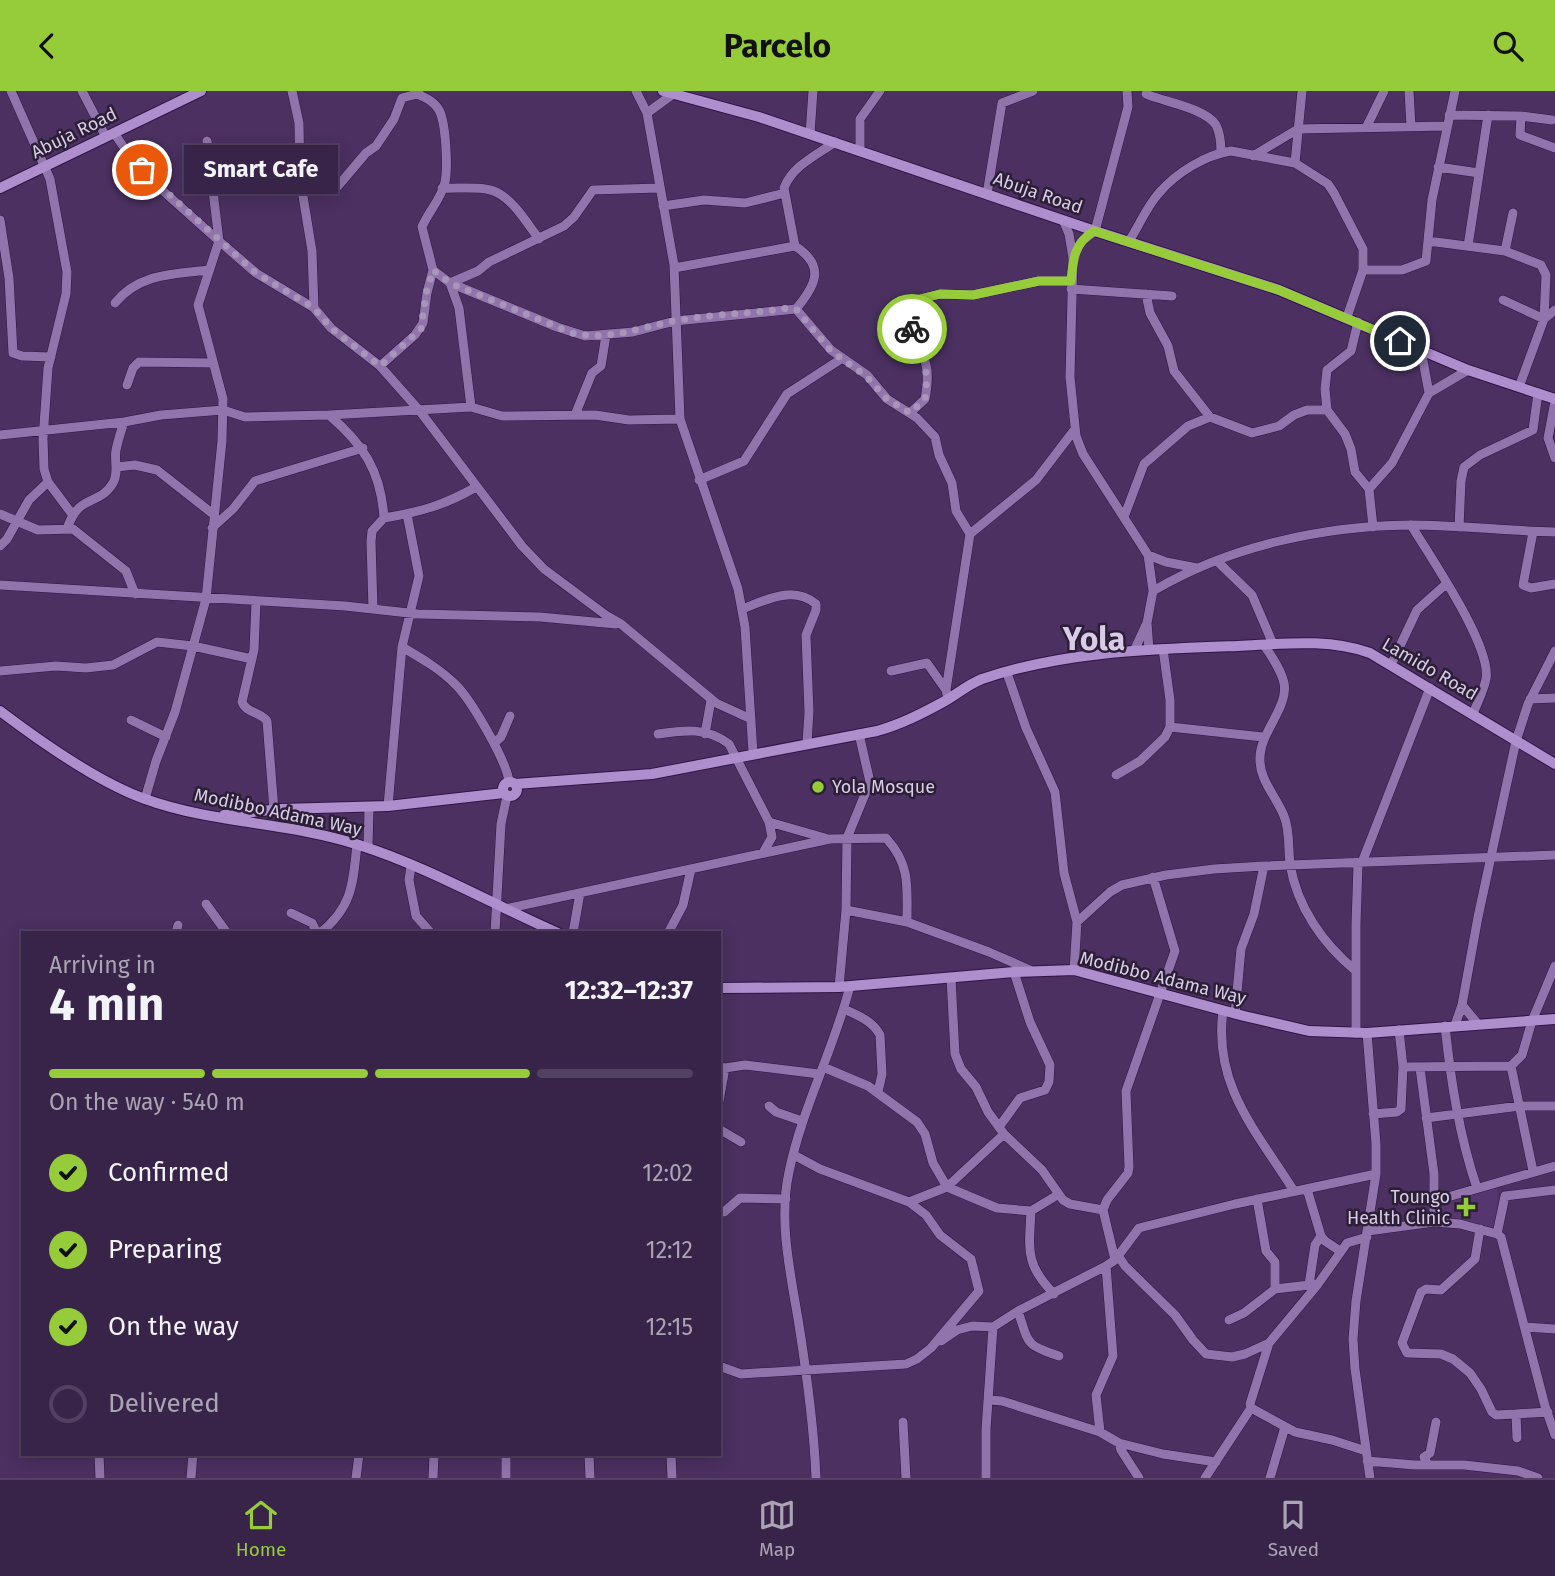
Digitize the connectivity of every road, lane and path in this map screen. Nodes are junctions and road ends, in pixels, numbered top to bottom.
1 (11, 91) edge
2 (82, 91) edge
3 (201, 91) edge
4 (292, 91) edge
5 (393, 91) edge
6 (636, 91) edge
7 (813, 91) edge
8 (880, 91) edge
9 (1033, 91) edge
10 (1302, 91) edge
11 (1384, 91) edge
12 (1409, 91) edge
13 (1455, 91) edge
14 (668, 92) edge
15 (1147, 92) edge
16 (418, 93) edge
17 (1128, 95) edge
18 (402, 98) junction
19 (647, 113) junction
20 (1449, 115) junction
21 (1488, 115) junction
22 (1521, 116) junction
23 (1552, 120) dead end
24 (1367, 126) junction
25 (1411, 126) junction
26 (1447, 126) junction
27 (1298, 129) junction
28 (810, 134) junction
29 (110, 135) junction
30 (207, 141) dead end
31 (835, 142) junction
32 (1555, 148) edge
33 (860, 150) junction
34 (1221, 152) junction
35 (1253, 156) junction
36 (1295, 163) junction
37 (46, 167) junction
38 (1438, 167) junction
39 (1479, 173) junction
40 (300, 178) junction
41 (0, 188) edge
42 (442, 188) junction
43 (659, 188) junction
44 (785, 193) junction
45 (987, 194) junction
46 (663, 206) junction
47 (1513, 213) dead end
48 (1063, 220) junction
49 (0, 221) edge
50 (1094, 231) junction
51 (539, 239) junction
52 (219, 241) junction
53 (1129, 241) junction
54 (1428, 241) junction
55 (795, 246) junction
56 (1468, 246) junction
57 (1505, 251) junction
58 (1073, 258) junction
59 (674, 268) junction
60 (209, 270) junction
61 (433, 270) junction
62 (1363, 270) junction
63 (450, 283) junction
64 (1071, 285) junction
65 (1146, 295) junction
66 (1172, 296) dead end
67 (1503, 300) dead end
68 (115, 303) dead end
69 (314, 308) junction
70 (796, 309) junction
71 (1555, 310) edge
72 (1352, 319) junction
73 (1544, 319) junction
74 (675, 321) junction
75 (606, 335) junction
76 (1421, 350) junction
77 (51, 357) junction
78 (841, 359) junction
79 (213, 363) junction
80 (380, 366) junction
81 (1468, 370) junction
82 (127, 385) dead end
83 (1519, 387) junction
84 (1429, 393) junction
85 (1538, 393) junction
86 (1555, 400) edge
87 (471, 407) junction
88 (223, 410) junction
89 (1327, 410) junction
90 (419, 411) junction
91 (910, 413) junction
92 (329, 415) junction
93 (575, 415) junction
94 (1210, 417) junction
95 (680, 419) junction
96 (124, 422) junction
97 (44, 429) junction
98 (1075, 429) junction
99 (0, 435) edge
100 (363, 448) junction
101 (1555, 458) edge
102 (116, 467) junction
103 (699, 480) junction
104 (48, 482) junction
105 (477, 487) junction
106 (1369, 489) junction
107 (0, 514) edge
108 (72, 514) junction
109 (407, 514) junction
110 (213, 515) junction
111 (1124, 517) junction
112 (384, 518) junction
113 (17, 522) junction
114 (1410, 525) junction
115 (1373, 527) junction
116 (1459, 527) junction
117 (212, 528) junction
118 (67, 529) junction
119 (1533, 532) junction
120 (1555, 532) edge
121 (971, 534) junction
122 (0, 546) edge
123 (1148, 555) junction
124 (1217, 561) junction
125 (1197, 568) junction
126 (1555, 583) edge
127 (1446, 584) junction
128 (0, 585) edge
129 (1153, 591) junction
130 (135, 594) junction
131 (206, 599) junction
132 (256, 602) junction
133 (373, 609) junction
134 (742, 609) junction
135 (410, 613) junction
136 (1147, 623) junction
137 (621, 624) junction
138 (1269, 644) junction
139 (193, 646) junction
140 (402, 647) junction
141 (1163, 649) junction
142 (1149, 650) junction
143 (1134, 651) junction
144 (1555, 651) edge
145 (252, 659) junction
146 (1391, 665) junction
147 (0, 671) edge
148 (891, 671) dead end
149 (1007, 673) junction
150 (1430, 688) junction
151 (947, 694) junction
152 (1555, 698) edge
153 (1530, 699) junction
154 (711, 700) junction
155 (0, 711) edge
156 (1473, 714) junction
157 (510, 716) dead end
158 (751, 719) junction
159 (131, 720) dead end
160 (1170, 727) junction
161 (658, 734) dead end
162 (705, 734) junction
163 (859, 734) junction
164 (166, 737) junction
165 (1263, 737) junction
166 (1516, 741) junction
167 (494, 743) junction
168 (807, 743) junction
169 (753, 753) junction
170 (737, 756) junction
171 (1555, 764) edge
172 (1116, 775) dead end
173 (509, 789) junction
174 (145, 799) junction
175 (388, 806) junction
176 (369, 807) junction
177 (274, 810) junction
178 (215, 817) junction
179 (769, 822) junction
180 (847, 838) junction
181 (830, 839) junction
182 (363, 846) junction
183 (764, 853) junction
184 (1555, 855) edge
185 (1490, 857) junction
186 (1359, 863) junction
187 (411, 866) junction
188 (1264, 866) junction
189 (1290, 866) junction
190 (691, 869) junction
191 (1153, 877) junction
192 (580, 893) junction
193 (206, 904) dead end
194 (500, 907) junction
195 (846, 910) junction
196 (291, 913) dead end
197 (907, 922) junction
198 (1077, 922) junction
199 (226, 931) edge
200 (318, 931) edge
201 (321, 931) edge
202 (429, 931) edge
203 (495, 931) edge
204 (554, 931) edge
205 (573, 931) edge
206 (669, 931) edge
207 (1555, 966) edge
208 (1074, 970) junction
209 (1031, 971) junction
210 (1356, 971) junction
211 (1014, 972) junction
212 (951, 978) junction
213 (845, 986) junction
214 (721, 988) edge
215 (1162, 993) junction
216 (1462, 1005) junction
217 (844, 1009) junction
218 (1229, 1012) junction
219 (1555, 1019) edge
220 (1532, 1021) junction
221 (1477, 1023) junction
222 (1450, 1026) junction
223 (1399, 1030) junction
224 (1362, 1033) junction
225 (1449, 1066) junction
226 (1511, 1066) junction
227 (722, 1067) edge
228 (1403, 1067) junction
229 (1420, 1067) junction
230 (821, 1071) junction
231 (878, 1092) junction
232 (769, 1106) dead end
233 (1520, 1106) junction
234 (1555, 1106) edge
235 (1373, 1114) junction
236 (1457, 1114) junction
237 (1426, 1118) junction
238 (802, 1121) junction
239 (721, 1130) edge
240 (1002, 1131) junction
241 (741, 1142) dead end
242 (794, 1155) junction
243 (1555, 1166) edge
244 (1533, 1171) junction
245 (1376, 1174) junction
246 (947, 1187) junction
247 (1477, 1188) junction
248 (1307, 1189) junction
249 (1555, 1190) edge
250 (1294, 1192) junction
251 (1059, 1194) junction
252 (786, 1199) junction
253 (1257, 1199) junction
254 (1434, 1201) junction
255 (909, 1202) junction
256 (1103, 1210) junction
257 (1031, 1211) junction
258 (724, 1212) dead end
259 (1434, 1222) junction
260 (1480, 1229) junction
261 (1368, 1234) junction
262 (1497, 1234) junction
263 (1321, 1236) junction
264 (1340, 1251) junction
265 (1115, 1260) junction
266 (1106, 1266) junction
267 (1314, 1284) junction
268 (1275, 1289) junction
269 (1054, 1294) junction
270 (1018, 1311) junction
271 (1229, 1320) dead end
272 (993, 1327) junction
273 (1525, 1327) junction
274 (1555, 1329) edge
275 (1269, 1343) junction
276 (931, 1348) junction
277 (1059, 1356) dead end
278 (721, 1367) edge
279 (806, 1369) junction
280 (990, 1399) junction
281 (1251, 1408) junction
282 (1548, 1412) junction
283 (1516, 1415) junction
284 (903, 1422) dead end
285 (1436, 1422) dead end
286 (1285, 1427) junction
287 (1554, 1430) edge
288 (1100, 1432) junction
289 (1517, 1438) dead end
290 (1119, 1443) junction
291 (99, 1456) edge
292 (193, 1456) edge
293 (359, 1456) edge
294 (434, 1456) edge
295 (506, 1456) edge
296 (589, 1456) edge
297 (671, 1456) edge
298 (1367, 1456) junction
299 (1216, 1462) junction
300 (1428, 1465) junction
301 (100, 1478) edge
302 (191, 1478) edge
303 (356, 1478) edge
304 (433, 1478) edge
305 (506, 1478) edge
306 (590, 1478) edge
307 (672, 1478) edge
308 (816, 1478) edge
309 (906, 1478) edge
310 (986, 1478) edge
311 (1139, 1478) edge
312 (1205, 1478) edge
313 (1270, 1478) edge
314 (1370, 1478) edge
315 (1538, 1478) edge

1 - 37 street
2 - 29 street
3 - 29 main road, Abuja Road
4 - 40 street
5 - 18 street
6 - 19 street
7 - 28 street
8 - 33 street
9 - 45 street
10 - 27 street
11 - 24 street
12 - 25 street
13 - 20 street
14 - 19 street
14 - 28 main road, Abuja Road
15 - 17 street
15 - 34 street
16 - 18 street
16 - 42 street
17 - 50 street
18 - 40 street
19 - 43 street
20 - 21 street
20 - 26 street
21 - 22 street
21 - 39 street
22 - 23 street
22 - 32 street
24 - 25 street
24 - 27 street
25 - 26 street
26 - 38 street
27 - 35 street
27 - 36 street
28 - 31 main road, Abuja Road
29 - 37 main road, Abuja Road
29 - 52 street
30 - 52 street
31 - 33 main road, Abuja Road
31 - 44 street
33 - 45 main road, Abuja Road
34 - 35 street
34 - 53 street
35 - 36 street
36 - 62 street
37 - 41 main road, Abuja Road
37 - 77 street
38 - 39 street
38 - 54 street
39 - 56 street
40 - 69 street
42 - 51 street
42 - 61 street
43 - 46 street
43 - 51 street
44 - 46 street
44 - 55 street
45 - 48 main road, Abuja Road
46 - 59 street
47 - 57 street
48 - 50 main road, Abuja Road
48 - 58 street
49 - 77 street
50 - 53 main road, Abuja Road
50 - 58 street
51 - 63 street
52 - 60 street
52 - 69 street
53 - 72 main road, Abuja Road
54 - 56 street
54 - 62 street
55 - 59 street
55 - 70 street
56 - 57 street
57 - 73 street
58 - 64 street
59 - 74 street
60 - 68 street
60 - 79 street
61 - 63 street
61 - 80 street
62 - 72 street
63 - 75 street
63 - 87 street
64 - 65 street
64 - 91 street
64 - 98 street
65 - 66 street
65 - 94 street
67 - 73 street
69 - 80 street
70 - 74 street
70 - 78 street
71 - 73 street
72 - 76 main road, Abuja Road
72 - 89 street
73 - 83 street
74 - 75 street
74 - 95 street
75 - 93 street
76 - 81 main road, Abuja Road
76 - 84 street
77 - 97 street
78 - 91 street
78 - 103 street
79 - 82 street
79 - 88 street
80 - 90 street
81 - 83 main road, Abuja Road
81 - 84 street
83 - 85 main road, Abuja Road
84 - 106 street
85 - 86 main road, Abuja Road
85 - 116 street
86 - 101 street
87 - 90 street
87 - 93 street
88 - 92 street
88 - 96 street
88 - 110 street
89 - 94 street
89 - 106 street
90 - 92 street
90 - 105 street
91 - 121 street
92 - 100 street
93 - 95 street
94 - 111 street
95 - 103 street
96 - 97 street
96 - 102 street
97 - 99 street
97 - 104 street
98 - 111 street
98 - 121 street
100 - 112 street
100 - 117 street
102 - 108 street
102 - 110 street
103 - 134 street
104 - 108 street
104 - 113 street
105 - 109 street
105 - 137 street
106 - 115 street
107 - 113 street
108 - 118 street
109 - 112 street
109 - 135 street
110 - 117 street
111 - 123 street
112 - 133 street
113 - 118 street
113 - 122 street
114 - 115 street
114 - 116 street
114 - 127 street
115 - 124 street
116 - 119 street
117 - 131 street
118 - 130 street
119 - 120 street
119 - 126 street
121 - 151 street
123 - 125 street
123 - 129 street
124 - 125 street
124 - 138 street
125 - 129 street
127 - 146 street
127 - 156 street
128 - 130 street
129 - 136 street
130 - 131 street
131 - 132 street
131 - 139 street
132 - 133 street
132 - 145 street
133 - 135 street
134 - 158 street
134 - 168 street
135 - 137 street
135 - 140 street
136 - 142 street
136 - 143 street
137 - 154 street
138 - 141 main road, Lamido Road
138 - 146 main road, Lamido Road
138 - 165 street
139 - 145 street
139 - 147 street
139 - 164 street
140 - 167 street
140 - 175 street
141 - 142 main road, Lamido Road
141 - 160 street
142 - 143 main road, Lamido Road
143 - 149 main road, Lamido Road
144 - 153 street
145 - 177 street
146 - 150 main road, Lamido Road
148 - 151 street
149 - 151 main road, Lamido Road
149 - 198 street
150 - 156 main road, Lamido Road
150 - 186 street
151 - 163 main road, Lamido Road
152 - 153 street
153 - 166 street
154 - 158 street
154 - 162 street
155 - 174 main road, Modibbo Adama Way
156 - 166 main road, Lamido Road
157 - 167 street
158 - 169 street
159 - 164 street
160 - 165 street
160 - 172 street
161 - 162 street
162 - 170 street
163 - 168 main road, Lamido Road
163 - 180 street
164 - 174 street
165 - 189 street
166 - 171 main road, Lamido Road
166 - 185 street
167 - 173 street
168 - 169 main road, Lamido Road
169 - 170 main road, Lamido Road
170 - 173 main road, Lamido Road
170 - 179 street
173 - 175 main road
173 - 194 street
174 - 178 main road, Modibbo Adama Way
175 - 176 main road
176 - 177 main road
176 - 182 street
177 - 178 main road
178 - 182 main road, Modibbo Adama Way
179 - 181 street
179 - 183 street
180 - 181 street
180 - 195 street
180 - 197 street
181 - 183 street
182 - 187 main road, Modibbo Adama Way
182 - 201 street
183 - 190 street
184 - 185 street
185 - 186 street
185 - 216 street
186 - 189 street
186 - 210 street
187 - 194 main road, Modibbo Adama Way
187 - 202 street
188 - 189 street
188 - 191 street
188 - 218 street
189 - 210 street
190 - 192 street
190 - 206 street
191 - 198 street
191 - 215 street
192 - 194 street
192 - 205 street
193 - 199 street
194 - 203 street
194 - 204 main road, Modibbo Adama Way
195 - 197 street
195 - 213 street
196 - 200 street
197 - 209 street
198 - 208 street
207 - 220 street
208 - 209 main road, Modibbo Adama Way
208 - 215 main road, Modibbo Adama Way
209 - 211 main road, Modibbo Adama Way
210 - 224 street
211 - 212 main road, Modibbo Adama Way
211 - 240 street
212 - 213 main road, Modibbo Adama Way
212 - 240 street
213 - 214 main road, Modibbo Adama Way
213 - 217 street
215 - 218 main road, Modibbo Adama Way
215 - 256 street
216 - 221 street
216 - 222 street
217 - 230 street
217 - 231 street
218 - 224 main road, Modibbo Adama Way
218 - 250 street
219 - 220 main road, Modibbo Adama Way
220 - 221 main road, Modibbo Adama Way
220 - 226 street
221 - 222 main road, Modibbo Adama Way
222 - 223 main road, Modibbo Adama Way
222 - 225 street
223 - 224 main road, Modibbo Adama Way
223 - 228 street
224 - 235 street
225 - 226 street
225 - 229 street
225 - 236 street
226 - 233 street
227 - 230 street
228 - 229 street
228 - 235 street
229 - 237 street
230 - 231 street
230 - 238 street
231 - 246 street
232 - 238 street
233 - 234 street
233 - 236 street
233 - 244 street
235 - 245 street
236 - 237 street
236 - 247 street
237 - 254 street
238 - 242 street
239 - 241 street
240 - 246 street
240 - 251 street
242 - 252 street
242 - 255 street
243 - 244 street
244 - 247 street
245 - 248 street
245 - 261 street
246 - 255 street
246 - 257 street
247 - 254 street
248 - 250 street
248 - 263 street
249 - 262 street
250 - 253 street
251 - 256 street
251 - 257 street
252 - 258 street
252 - 279 street
253 - 265 street
253 - 268 street
254 - 259 street
255 - 276 street
256 - 265 street
257 - 269 street
259 - 260 street
259 - 261 street
260 - 262 street
260 - 283 street
261 - 264 street
261 - 298 street
262 - 273 street
263 - 264 street
263 - 267 street
264 - 267 street
265 - 266 street
265 - 275 street
266 - 269 street
266 - 288 street
267 - 268 street
267 - 275 street
268 - 271 street
269 - 270 street
270 - 272 street
270 - 277 street
272 - 276 street
272 - 280 street
273 - 274 street
273 - 282 street
275 - 281 street
276 - 279 street
278 - 279 street
279 - 308 street
280 - 288 street
280 - 310 street
281 - 286 street
281 - 299 street
282 - 283 street
282 - 287 street
283 - 289 street
284 - 309 street
285 - 300 street
286 - 298 street
286 - 313 street
288 - 290 street
290 - 299 street
290 - 311 street
291 - 301 street
292 - 302 street
293 - 303 street
294 - 304 street
295 - 305 street
296 - 306 street
297 - 307 street
298 - 300 street
298 - 314 street
299 - 312 street
300 - 315 street

